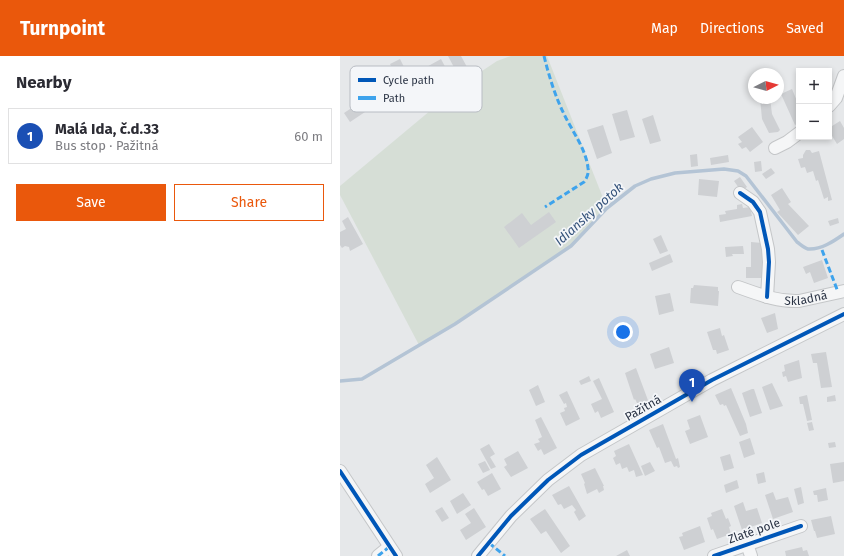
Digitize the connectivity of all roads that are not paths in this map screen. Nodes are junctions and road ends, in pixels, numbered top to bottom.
1 (844, 76) edge
2 (831, 104) edge
3 (796, 135) edge
4 (775, 148) dead end
5 (740, 193) dead end
6 (738, 287) dead end
7 (844, 291) edge
8 (767, 297) junction
9 (844, 314) edge
10 (340, 471) edge
11 (801, 526) dead end
12 (747, 544) junction
13 (392, 551) edge
14 (378, 556) edge
15 (478, 556) edge
16 (714, 556) edge
17 (751, 556) edge

1 - 2 street
3 - 4 street
5 - 8 street, Skladná
6 - 8 street, Skladná
7 - 8 street, Skladná
9 - 15 street, Pažitná
10 - 13 street
11 - 12 street, Zlaté pole
12 - 16 street, Zlaté pole
12 - 17 street, Zlaté pole
13 - 14 street

